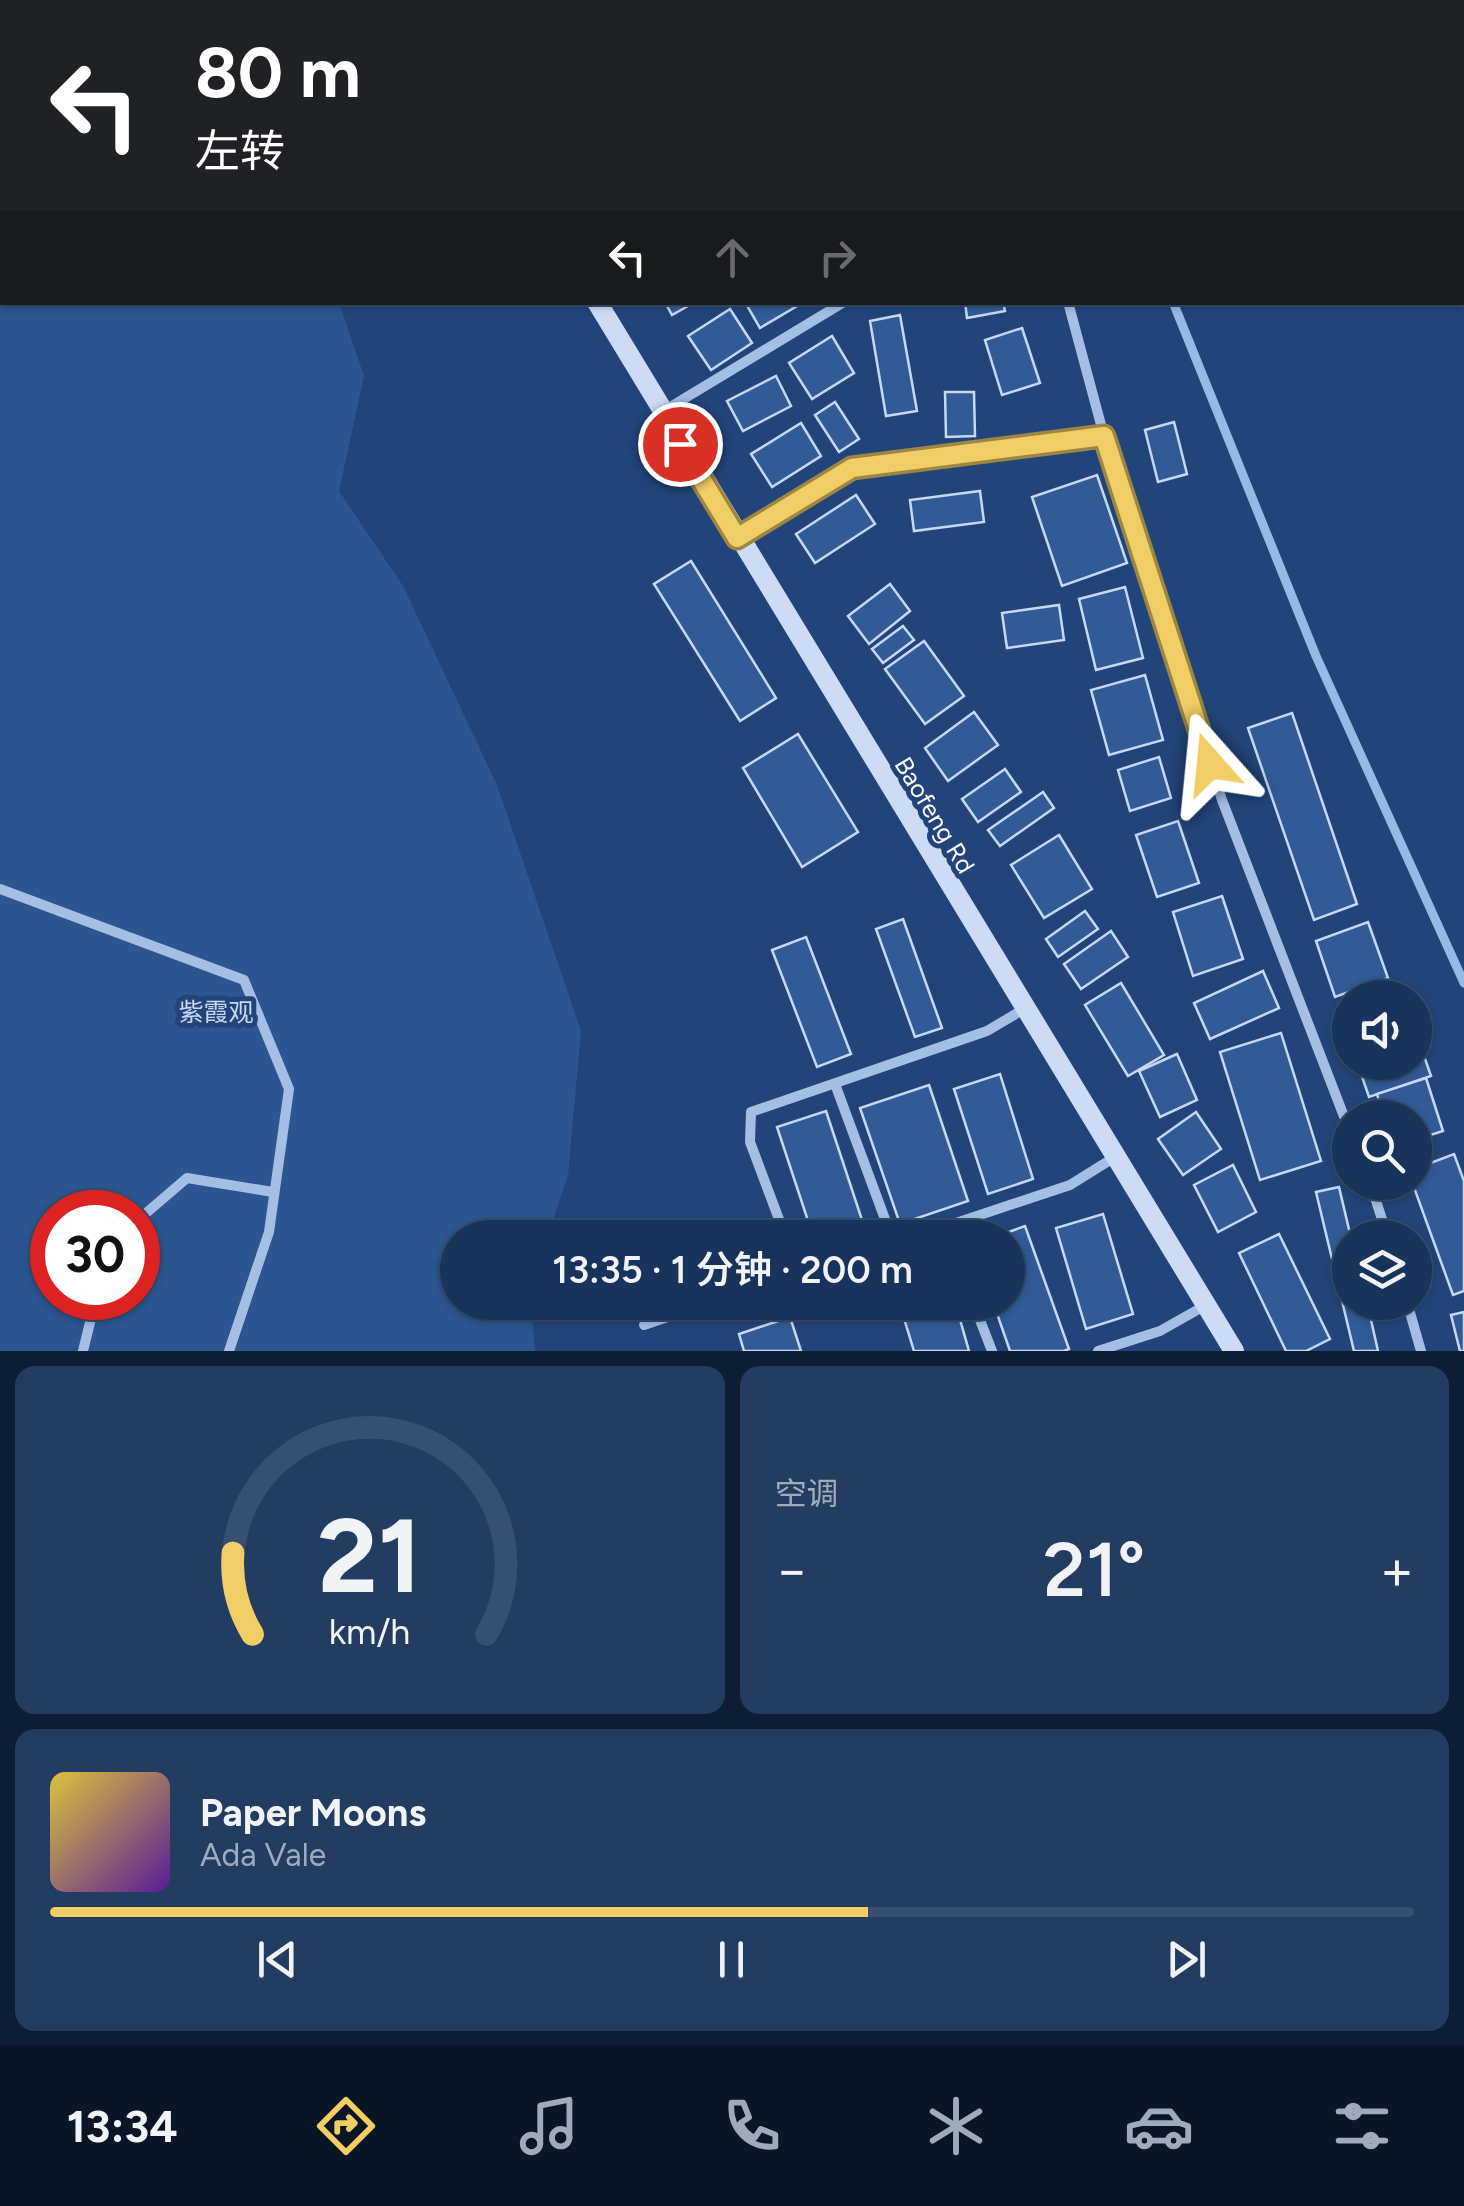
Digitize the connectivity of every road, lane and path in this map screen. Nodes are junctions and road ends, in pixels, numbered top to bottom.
1 (598, 305) edge
2 (838, 305) edge
3 (1069, 305) edge
4 (661, 412) junction
5 (1104, 436) junction
6 (737, 538) junction
7 (0, 889) edge
8 (1024, 1009) junction
9 (836, 1084) junction
10 (1338, 1100) edge
11 (1115, 1157) junction
12 (273, 1192) junction
13 (160, 1201) edge
14 (779, 1220) edge
15 (885, 1220) edge
16 (978, 1220) edge
17 (1206, 1304) junction
18 (90, 1320) edge
19 (659, 1320) edge
20 (980, 1320) edge
21 (1412, 1320) edge
22 (644, 1325) dead end
23 (82, 1351) edge
24 (228, 1351) edge
25 (992, 1351) edge
26 (1098, 1351) edge
27 (1234, 1351) edge
28 (1421, 1351) edge

1 - 4 street, Baofeng Rd
2 - 4 street
3 - 5 street
4 - 6 street, Baofeng Rd
5 - 6 street
5 - 10 street
6 - 8 street, Baofeng Rd
7 - 12 street
8 - 9 street
8 - 11 street, Baofeng Rd
9 - 14 street
9 - 15 street
11 - 16 street
11 - 17 street, Baofeng Rd
12 - 13 street
12 - 24 street
17 - 26 street
17 - 27 street, Baofeng Rd
18 - 23 street
19 - 22 street
20 - 25 street
21 - 28 street

